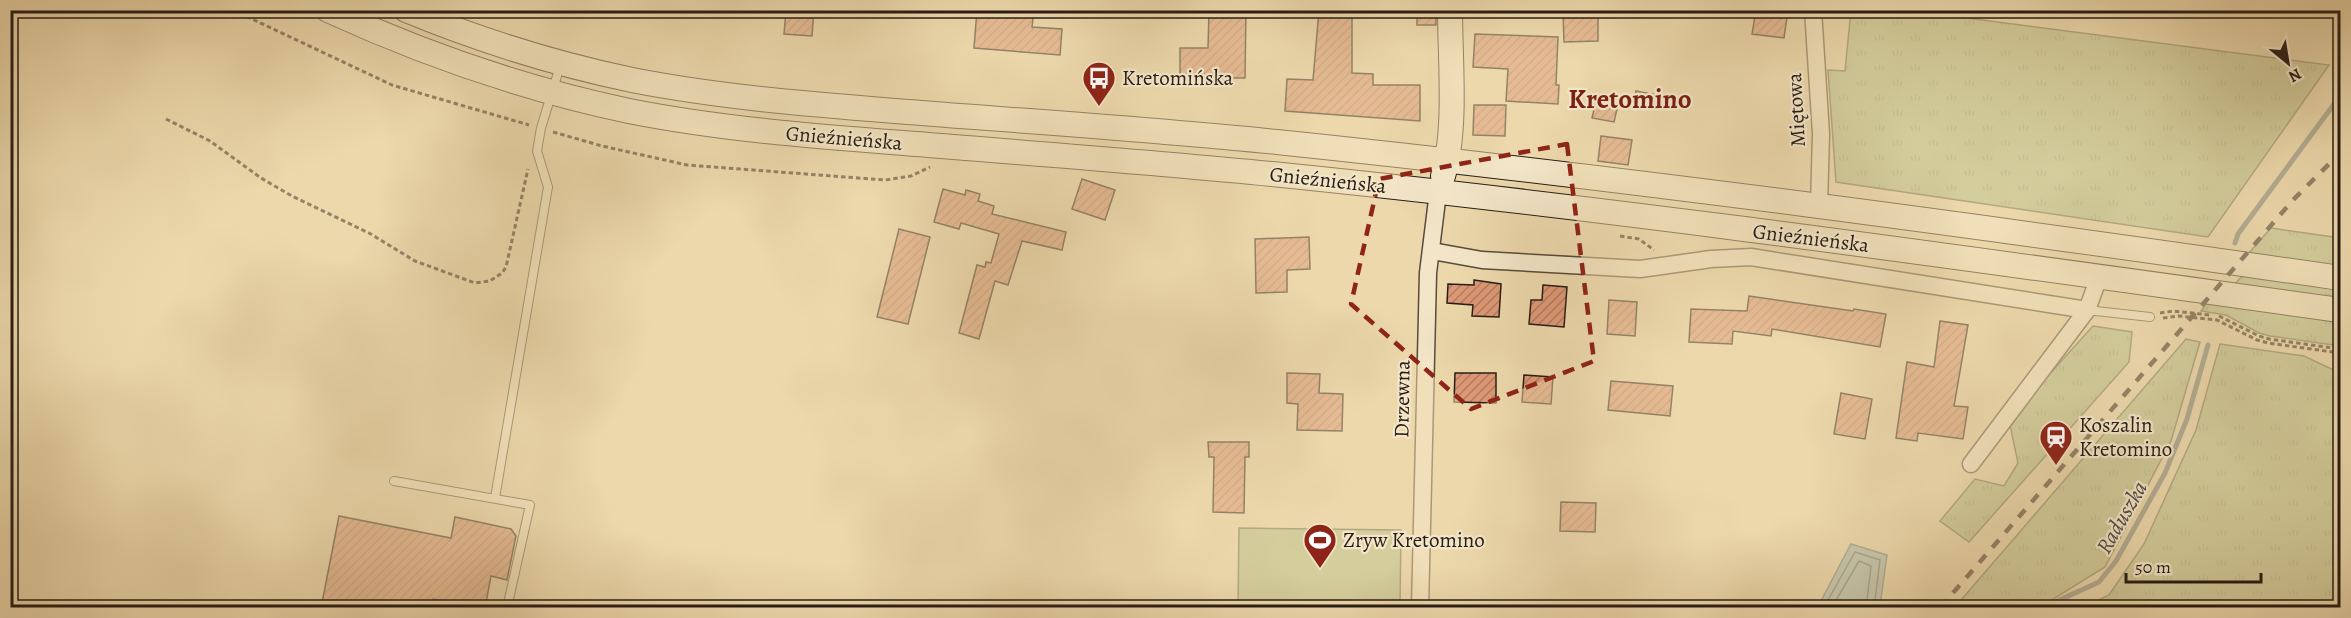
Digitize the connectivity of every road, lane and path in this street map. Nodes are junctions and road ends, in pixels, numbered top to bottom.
1 (328, 10) edge
2 (406, 10) edge
3 (1450, 10) edge
4 (1813, 10) edge
5 (561, 62) junction
6 (552, 92) junction
7 (165, 119) dead end
8 (537, 152) junction
9 (1447, 161) junction
10 (1438, 192) junction
11 (1819, 207) junction
12 (1616, 236) dead end
13 (1639, 239) dead end
14 (1432, 251) junction
15 (2099, 277) junction
16 (2340, 278) edge
17 (2087, 310) junction
18 (2340, 310) edge
19 (2150, 317) junction
20 (2340, 349) edge
21 (2340, 353) edge
22 (1971, 465) dead end
23 (394, 481) dead end
24 (495, 498) junction
25 (507, 608) edge
26 (1420, 608) edge

1 - 6 main road, Gnieźnieńska
2 - 5 main road, Gnieźnieńska
3 - 9 main road
4 - 11 street, Miętowa
5 - 6 lane
5 - 9 main road, Gnieźnieńska
6 - 8 lane
6 - 10 main road, Gnieźnieńska
7 - 8 path
8 - 24 lane
9 - 10 main road
9 - 11 main road, Gnieźnieńska
10 - 14 street, Drzewna
10 - 15 main road, Gnieźnieńska
11 - 16 main road, Gnieźnieńska
12 - 13 path
14 - 17 street
14 - 26 street, Drzewna
15 - 17 street
15 - 18 main road, Gnieźnieńska
17 - 19 lane
17 - 22 street
19 - 20 path
19 - 21 path
23 - 24 lane
24 - 25 lane

